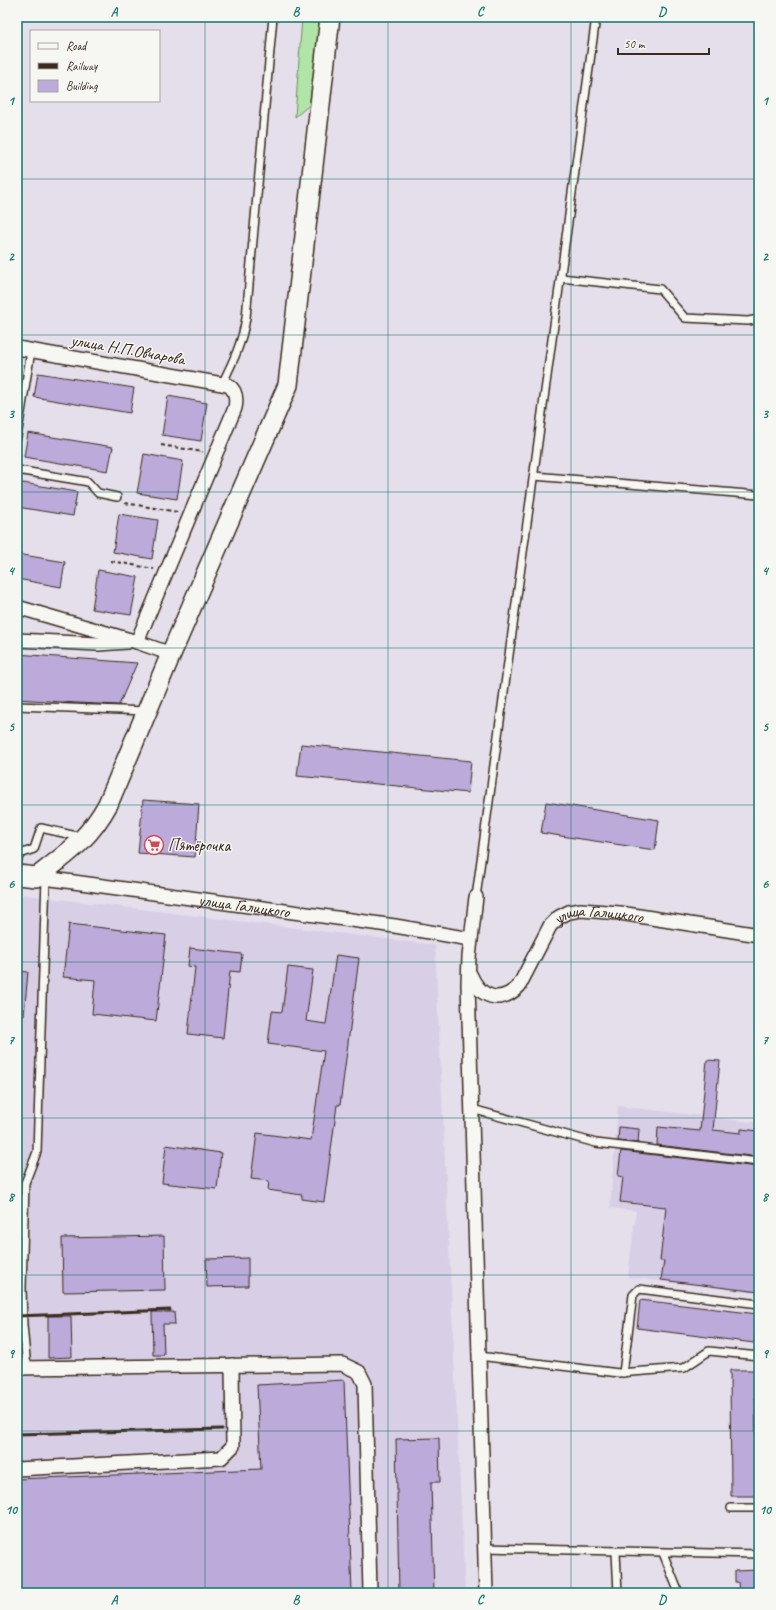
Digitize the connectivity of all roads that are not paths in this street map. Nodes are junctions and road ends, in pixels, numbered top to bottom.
1 (273, 17) edge
2 (330, 17) edge
3 (596, 17) edge
4 (561, 278) junction
5 (759, 319) edge
6 (17, 348) edge
7 (31, 351) junction
8 (227, 386) junction
9 (17, 437) edge
10 (17, 470) edge
11 (534, 476) junction
12 (759, 494) edge
13 (117, 497) road end
14 (17, 607) edge
15 (17, 640) edge
16 (137, 642) junction
17 (171, 654) junction
18 (17, 706) edge
19 (147, 711) junction
20 (85, 838) junction
21 (17, 862) edge
22 (17, 875) edge
23 (41, 878) junction
24 (476, 897) joint
25 (759, 935) edge
26 (470, 939) junction
27 (468, 971) junction
28 (472, 1108) junction
29 (759, 1162) edge
30 (759, 1304) edge
31 (479, 1356) junction
32 (759, 1356) edge
33 (232, 1365) junction
34 (22, 1368) edge
35 (623, 1372) junction
36 (17, 1469) edge
37 (731, 1508) dead end
38 (759, 1508) edge
39 (485, 1548) junction
40 (616, 1552) junction
41 (663, 1554) junction
42 (759, 1554) edge
43 (370, 1593) edge
44 (486, 1593) edge
45 (618, 1593) edge
46 (679, 1593) edge

1 - 8 lane
2 - 17 street
3 - 4 lane
4 - 5 lane
4 - 11 lane
6 - 7 street, улица Н.П.Овчарова
7 - 8 street, улица Н.П.Овчарова
7 - 9 lane
8 - 16 street
10 - 13 lane
11 - 12 lane
11 - 24 lane
14 - 16 street
15 - 16 street
16 - 17 street
17 - 19 street
18 - 19 lane
19 - 20 street
20 - 21 lane
20 - 23 street
22 - 23 street, улица Галицкого
23 - 26 street, улица Галицкого
23 - 34 lane
24 - 26 street
25 - 27 street, улица Галицкого
26 - 27 street
27 - 28 street
28 - 29 lane
28 - 31 street
30 - 35 lane
31 - 35 lane
31 - 39 street
32 - 35 lane
33 - 34 street
33 - 36 street
33 - 43 street
37 - 38 lane
39 - 40 lane
39 - 44 street
40 - 41 lane
40 - 45 lane
41 - 42 lane
41 - 46 lane

